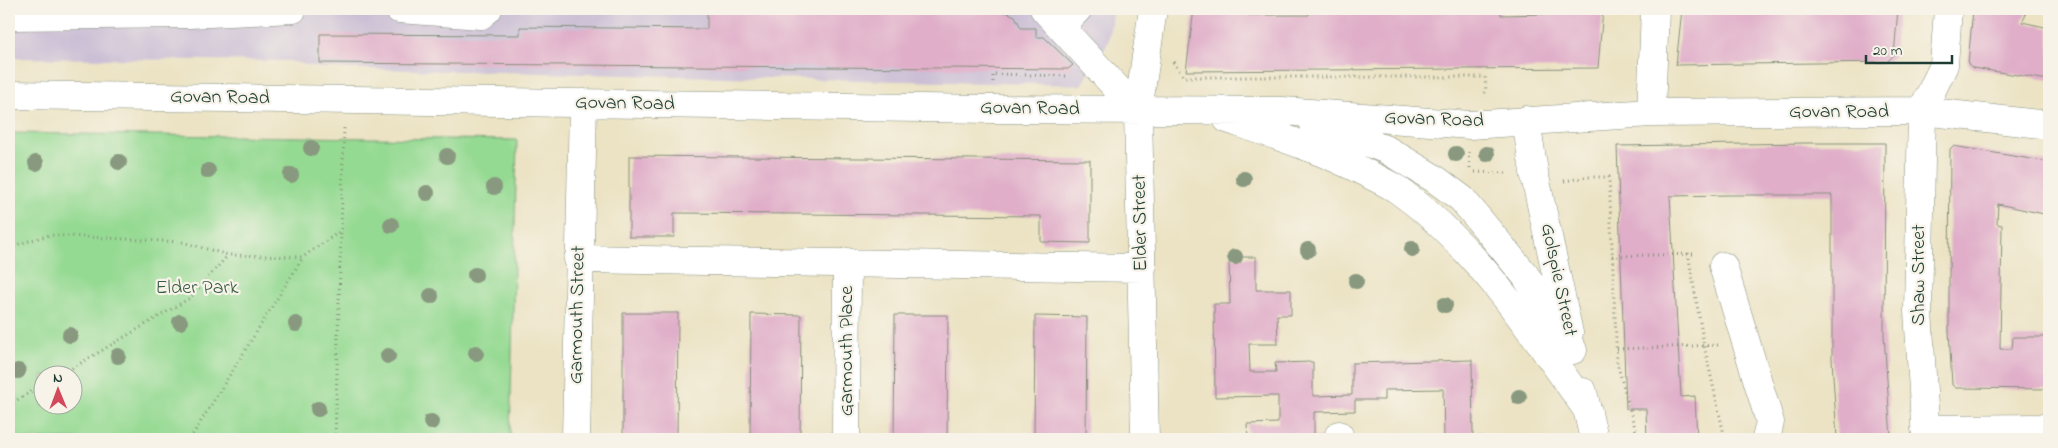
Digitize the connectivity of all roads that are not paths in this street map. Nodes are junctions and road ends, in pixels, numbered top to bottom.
1 (293, 9) edge
2 (399, 9) edge
3 (488, 9) edge
4 (1154, 9) edge
5 (1655, 9) edge
6 (1948, 9) edge
7 (1061, 15) edge
8 (9, 16) edge
9 (9, 95) edge
10 (583, 103) junction
11 (1138, 111) junction
12 (1203, 111) junction
13 (1283, 111) junction
14 (1922, 111) junction
15 (1651, 113) junction
16 (1526, 120) junction
17 (2049, 125) edge
18 (578, 259) junction
19 (847, 262) junction
20 (1723, 266) road end
21 (1142, 268) junction
22 (1573, 350) junction
23 (1588, 411) junction
24 (2049, 428) edge
25 (1926, 434) edge
26 (576, 439) edge
27 (846, 439) edge
28 (1145, 439) edge
29 (1594, 439) edge
30 (1766, 439) edge

1 - 8 street
2 - 3 street
4 - 11 street, Elder Street
5 - 15 street
6 - 14 street
7 - 11 street
9 - 10 street, Govan Road
10 - 11 street, Govan Road
10 - 18 street, Garmouth Street
11 - 12 street, Govan Road
11 - 21 street, Elder Street
12 - 13 street, Govan Road
12 - 23 street
13 - 16 street, Govan Road
13 - 22 street
14 - 15 street, Govan Road
14 - 17 street, Govan Road
14 - 25 street, Shaw Street
15 - 16 street, Govan Road
16 - 22 street, Golspie Street
18 - 19 street
18 - 26 street, Garmouth Street
19 - 21 street
19 - 27 street, Garmouth Place
20 - 30 street
21 - 28 street, Elder Street
22 - 23 street, Golspie Street
23 - 29 street, Golspie Street
24 - 25 street

